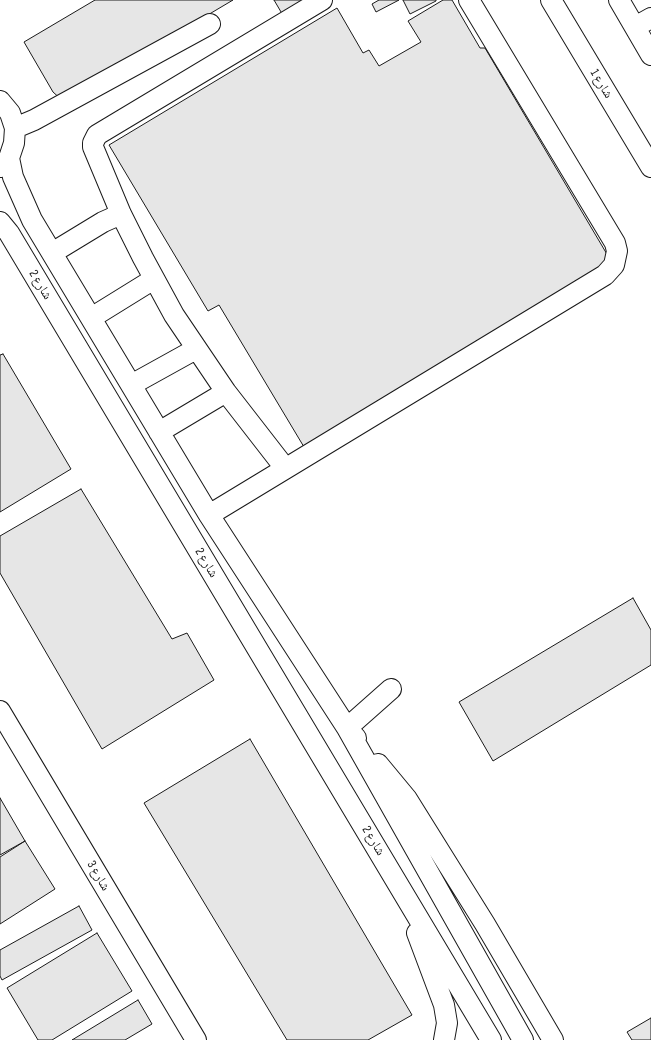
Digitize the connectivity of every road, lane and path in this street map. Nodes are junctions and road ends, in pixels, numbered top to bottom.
1 (322, 0) edge
2 (469, 0) edge
3 (551, 0) edge
4 (619, 0) edge
5 (643, 22) edge
6 (210, 24) dead end
7 (651, 55) edge
8 (0, 101) edge
9 (15, 128) junction
10 (5, 163) edge
11 (651, 167) edge
12 (121, 214) junction
13 (0, 222) edge
14 (52, 253) junction
15 (154, 279) junction
16 (91, 318) junction
17 (196, 349) junction
18 (131, 385) junction
19 (226, 392) junction
20 (159, 432) junction
21 (286, 468) junction
22 (209, 515) junction
23 (391, 690) dead end
24 (0, 711) edge
25 (348, 728) junction
26 (411, 906) junction
27 (520, 1039) edge
28 (196, 1040) edge
29 (444, 1040) edge
30 (491, 1040) edge
31 (553, 1040) edge

1 - 12 street
2 - 21 street
3 - 11 street, شارع 1
4 - 5 street
5 - 7 street
6 - 9 street
8 - 9 street
9 - 10 street
10 - 14 street, شارع 2
12 - 14 street
12 - 15 street
13 - 26 street, شارع 2
14 - 16 street, شارع 2
15 - 16 street
15 - 17 street
16 - 18 street, شارع 2
17 - 18 street
17 - 19 street
18 - 20 street, شارع 2
19 - 20 street
19 - 21 street
20 - 22 street, شارع 2
21 - 22 street
22 - 25 street, شارع 2
23 - 25 street
24 - 28 street, شارع 3
25 - 27 street, شارع 2
25 - 31 street, شارع 2
26 - 29 street, شارع 2
26 - 30 street, شارع 2

